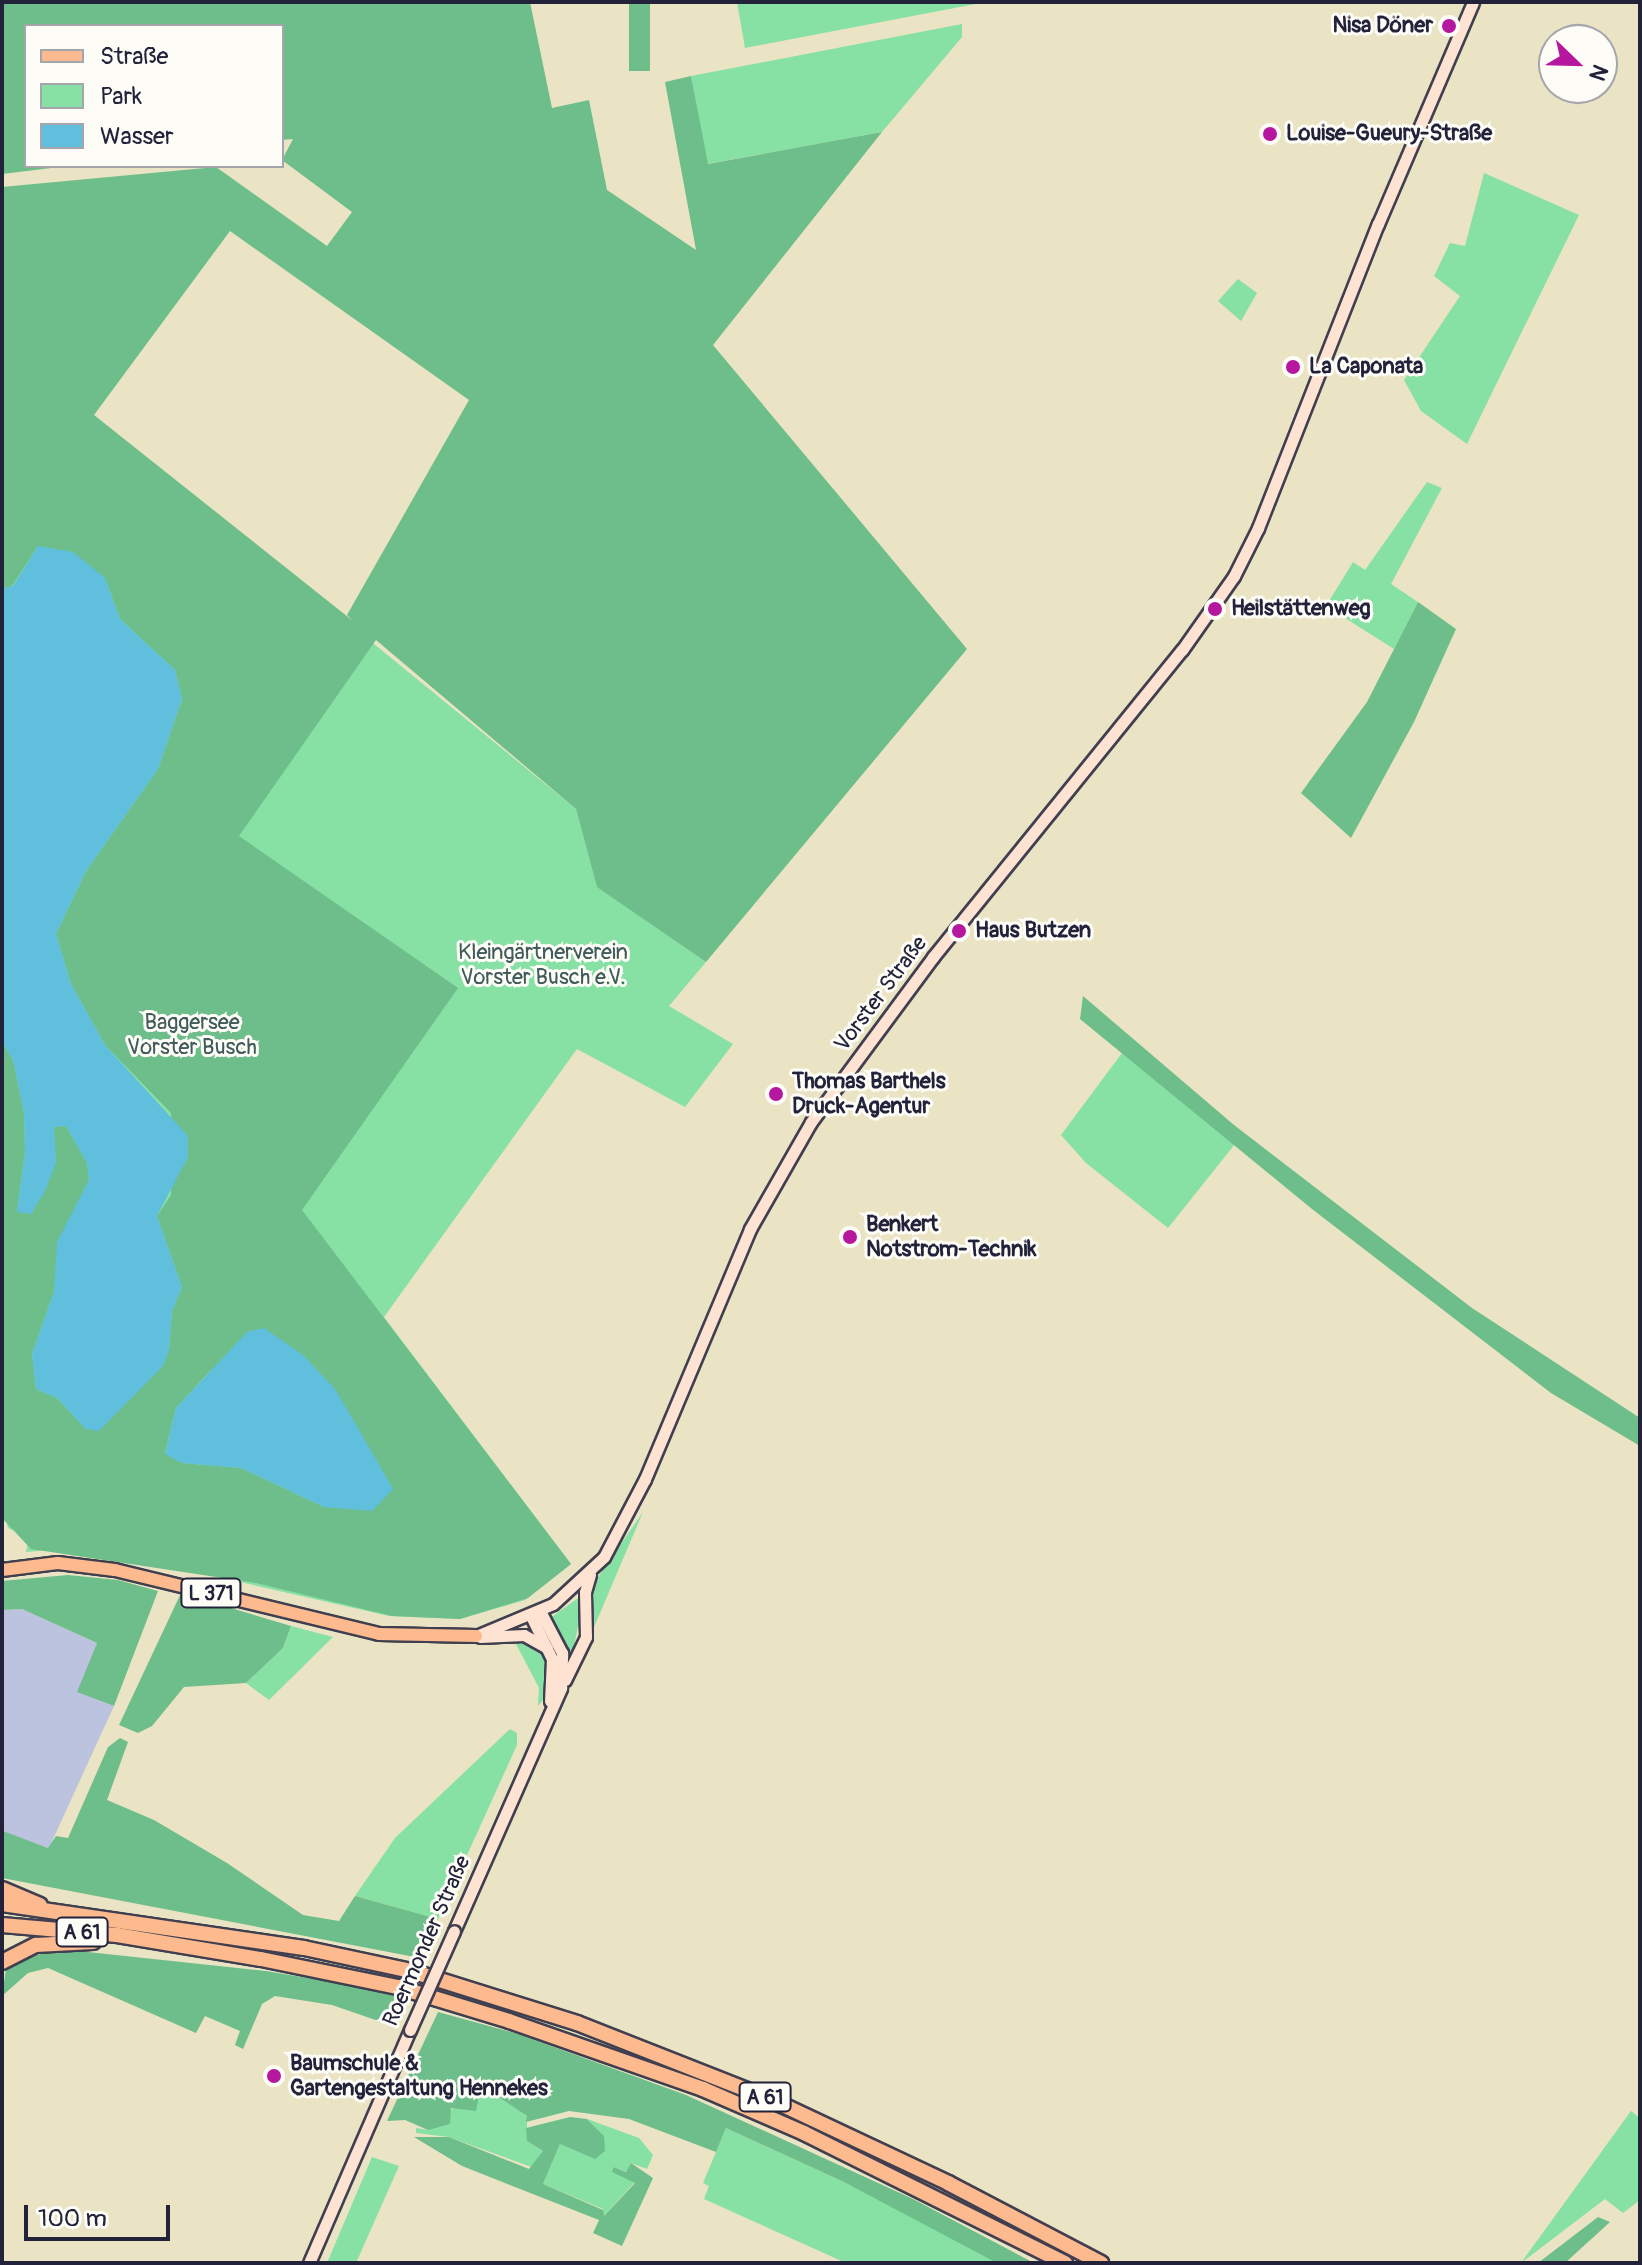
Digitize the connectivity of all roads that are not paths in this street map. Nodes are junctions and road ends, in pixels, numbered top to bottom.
1 (1473, 2) edge
2 (2, 1570) edge
3 (592, 1571) junction
4 (536, 1614) junction
5 (476, 1636) junction
6 (549, 1650) junction
7 (561, 1688) junction
8 (544, 1725) junction
9 (2, 1889) edge
10 (2, 1904) edge
11 (43, 1907) junction
12 (2, 1925) edge
13 (162, 1942) junction
14 (2, 1962) edge
15 (309, 2263) edge
16 (1065, 2263) edge
17 (1101, 2263) edge

1 - 3 main road, Vorster Straße / L 371
2 - 5 main road, L 371
3 - 4 main road, L 371
3 - 7 main road
4 - 5 main road, L 371
4 - 6 main road, Roermonder Straße
4 - 7 main road, Roermonder Straße
5 - 6 main road
6 - 8 main road, Roermonder Straße
7 - 8 main road, Roermonder Straße
8 - 15 main road, Roermonder Straße, bridge
9 - 11 highway
10 - 11 highway, A 61
11 - 17 highway, A 61
12 - 13 highway, A 61
13 - 14 highway
13 - 16 highway, A 61

